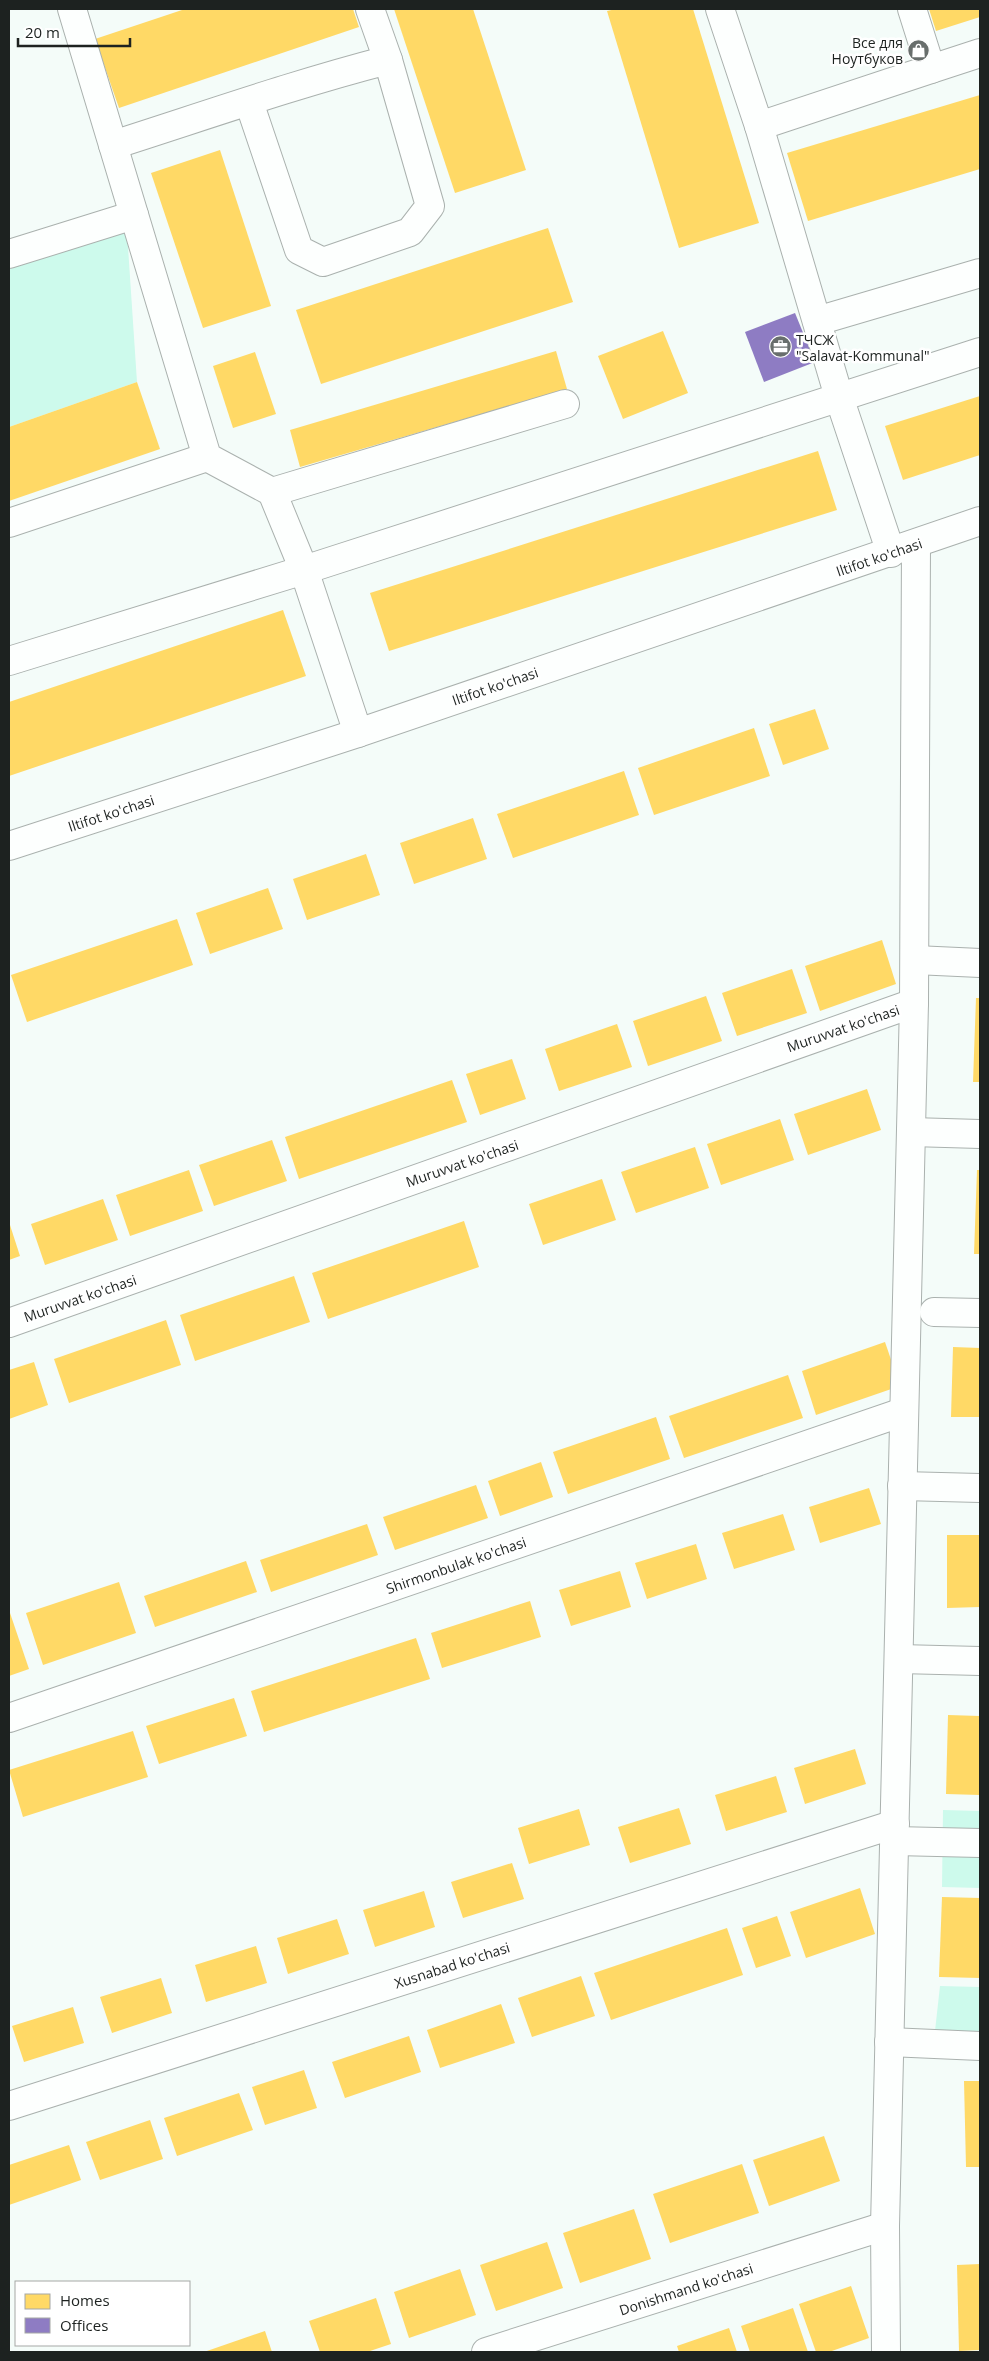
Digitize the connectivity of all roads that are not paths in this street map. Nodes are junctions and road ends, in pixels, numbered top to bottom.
1 (72, 9) edge
2 (370, 9) edge
3 (720, 9) edge
4 (912, 9) edge
5 (980, 53) edge
6 (388, 60) junction
7 (930, 69) junction
8 (249, 102) junction
9 (759, 126) junction
10 (113, 145) junction
11 (134, 215) junction
12 (9, 254) edge
13 (980, 273) edge
14 (817, 321) junction
15 (980, 352) edge
16 (839, 397) junction
17 (565, 404) dead end
18 (207, 456) junction
19 (272, 492) junction
20 (980, 521) edge
21 (9, 523) edge
22 (904, 548) junction
23 (304, 570) junction
24 (9, 661) edge
25 (358, 733) junction
26 (9, 846) edge
27 (914, 960) junction
28 (980, 964) edge
29 (914, 1002) junction
30 (911, 1132) junction
31 (980, 1134) edge
32 (934, 1312) dead end
33 (980, 1313) edge
34 (9, 1323) edge
35 (903, 1412) junction
36 (902, 1486) junction
37 (980, 1488) edge
38 (899, 1659) junction
39 (980, 1661) edge
40 (9, 1718) edge
41 (895, 1832) junction
42 (980, 1843) edge
43 (889, 2042) junction
44 (980, 2046) edge
45 (9, 2106) edge
46 (885, 2226) junction
47 (486, 2352) edge
48 (886, 2352) edge

1 - 10 street
2 - 6 street
3 - 9 street
4 - 7 street
5 - 7 street
6 - 8 street
6 - 8 street
7 - 9 street
8 - 10 street
9 - 14 street
10 - 11 street
11 - 12 street
11 - 18 street
13 - 14 street
14 - 16 street
15 - 16 street
16 - 22 street
16 - 23 street
17 - 19 street
18 - 19 street
18 - 21 street
19 - 23 street
20 - 22 street, Iltifot ko'chasi
22 - 25 street, Iltifot ko'chasi
22 - 27 street
23 - 24 street
23 - 25 street
25 - 26 street, Iltifot ko'chasi
27 - 28 street
27 - 29 street
29 - 30 street
29 - 34 street, Muruvvat ko'chasi
30 - 31 street
30 - 35 street
32 - 33 street
35 - 36 street
35 - 40 street, Shirmonbulak ko'chasi
36 - 37 street
36 - 38 street
38 - 39 street
38 - 41 street
41 - 42 street, Xusnabad ko'chasi
41 - 43 street
41 - 45 street, Xusnabad ko'chasi
43 - 44 street
43 - 46 street
46 - 47 street, Donishmand ko'chasi
46 - 48 street

